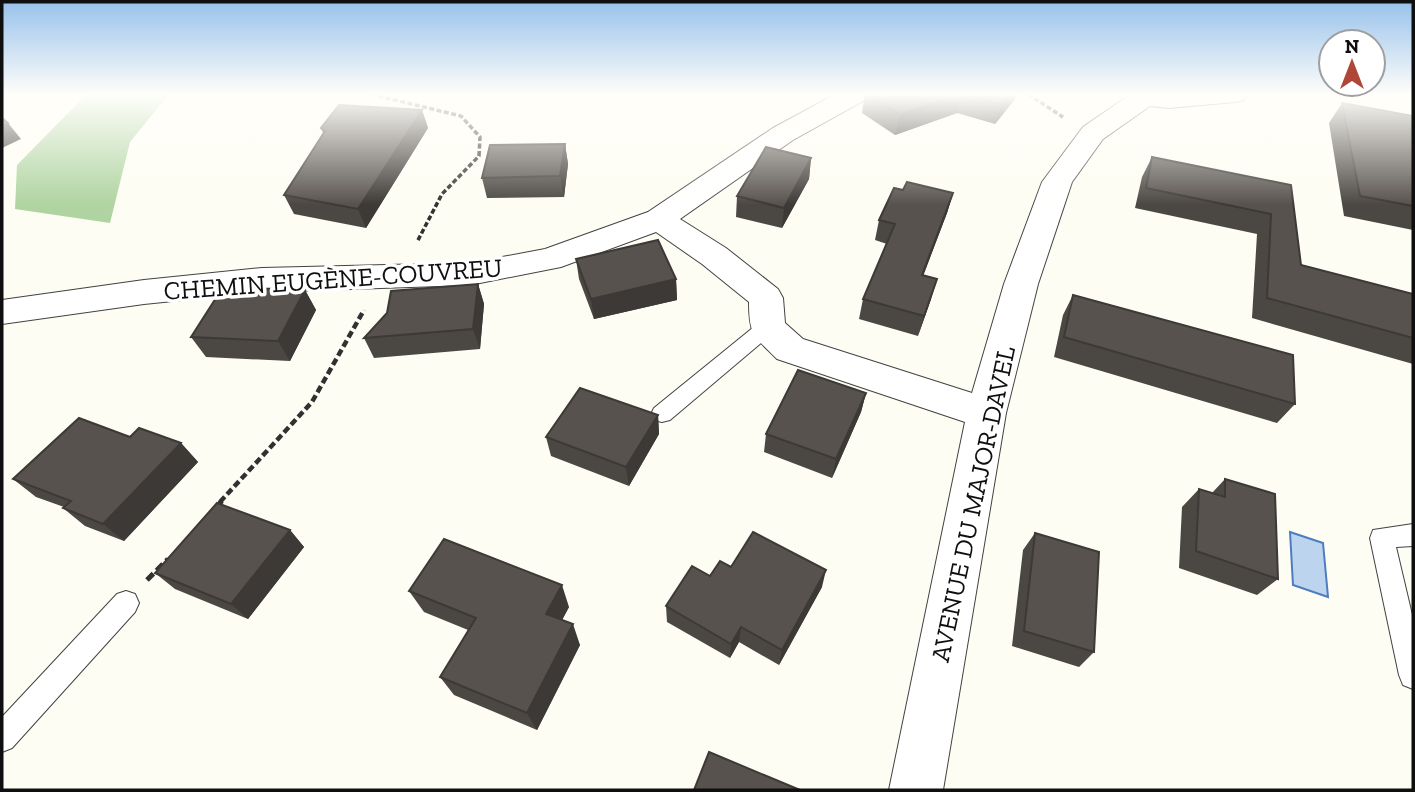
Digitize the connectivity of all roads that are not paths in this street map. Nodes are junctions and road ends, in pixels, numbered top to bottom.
1 (790, 131) edge
2 (1096, 131) edge
3 (659, 219) junction
4 (2, 312) edge
5 (768, 327) junction
6 (986, 413) junction
7 (662, 414) dead end
8 (1413, 535) edge
9 (126, 603) road end
10 (1413, 675) edge
11 (2, 738) edge
12 (916, 790) edge

1 - 3 street, CHEMIN EUGÈNE-COUVREU
2 - 6 street, AVENUE DU MAJOR-DAVEL
3 - 4 street, CHEMIN EUGÈNE-COUVREU
3 - 5 street
5 - 6 street
5 - 7 lane
6 - 12 street, AVENUE DU MAJOR-DAVEL
8 - 10 lane
9 - 11 lane

